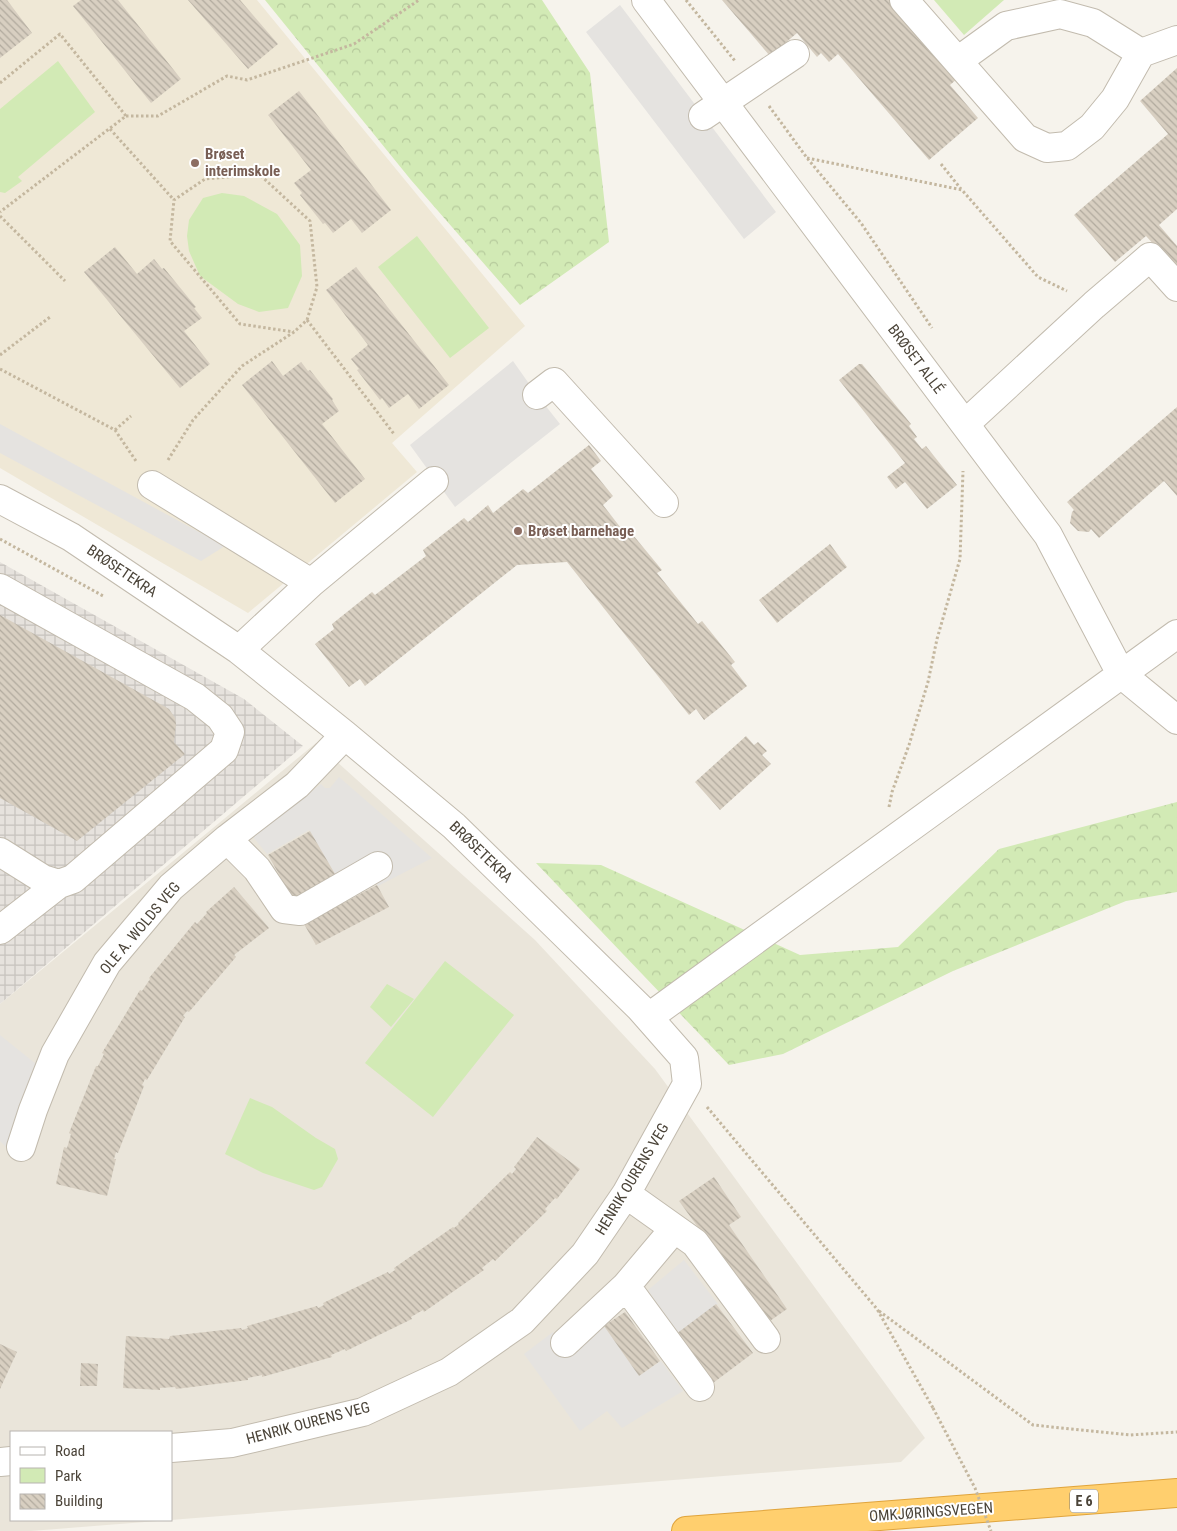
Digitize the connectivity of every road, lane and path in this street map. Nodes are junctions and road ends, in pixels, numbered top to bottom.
1 (419, 0) edge
2 (646, 0) edge
3 (686, 0) edge
4 (904, 0) edge
5 (1058, 7) edge
6 (1177, 40) edge
7 (1141, 53) junction
8 (795, 54) dead end
9 (959, 60) junction
10 (0, 83) edge
11 (753, 84) junction
12 (713, 109) junction
13 (126, 116) junction
14 (110, 129) junction
15 (807, 158) junction
16 (941, 164) dead end
17 (962, 190) junction
18 (174, 200) junction
19 (0, 212) edge
20 (0, 216) edge
21 (65, 281) dead end
22 (1177, 287) edge
23 (1094, 305) junction
24 (50, 317) dead end
25 (306, 320) junction
26 (294, 332) junction
27 (936, 334) dead end
28 (0, 356) edge
29 (0, 369) edge
30 (537, 395) dead end
31 (131, 416) dead end
32 (964, 424) junction
33 (115, 430) junction
34 (394, 434) dead end
35 (434, 480) dead end
36 (152, 485) junction
37 (0, 499) edge
38 (664, 502) dead end
39 (0, 539) edge
40 (311, 583) junction
41 (0, 588) edge
42 (112, 601) dead end
43 (1177, 634) edge
44 (239, 650) junction
45 (1121, 674) junction
46 (1177, 720) edge
47 (345, 734) junction
48 (227, 839) junction
49 (883, 848) junction
50 (0, 852) edge
51 (378, 866) dead end
52 (59, 884) junction
53 (0, 930) edge
54 (649, 1017) junction
55 (687, 1084) junction
56 (21, 1147) dead end
57 (626, 1194) junction
58 (674, 1229) junction
59 (626, 1286) junction
60 (877, 1309) junction
61 (766, 1339) dead end
62 (565, 1342) dead end
63 (700, 1387) dead end
64 (1177, 1432) edge
65 (172, 1448) edge
66 (1177, 1493) edge
67 (686, 1531) edge
68 (991, 1531) edge

1 - 13 path
2 - 12 street, BRØSET ALLÉ
3 - 11 path
4 - 9 street
5 - 7 street
5 - 9 street
6 - 7 street
7 - 9 street
8 - 11 street
10 - 13 path
11 - 12 street
11 - 15 path
12 - 32 street, BRØSET ALLÉ
13 - 14 path
14 - 18 path
14 - 19 path
15 - 17 path
15 - 27 path
16 - 17 path
17 - 23 path
18 - 25 path
18 - 26 path
20 - 21 path
22 - 23 street
23 - 32 street
24 - 28 path
25 - 26 path
25 - 34 path
26 - 36 path
29 - 33 path
30 - 38 street
31 - 33 path
32 - 45 street, BRØSET ALLÉ
32 - 49 path
33 - 36 path
35 - 40 street
36 - 40 street
37 - 44 street, BRØSETEKRA
39 - 42 path
40 - 44 street
41 - 52 street
43 - 45 street
44 - 47 street, BRØSETEKRA
45 - 46 street, BRØSET ALLÉ
45 - 49 street
47 - 48 street, OLE A. WOLDS VEG
47 - 54 street, BRØSETEKRA
48 - 51 street
48 - 56 street, OLE A. WOLDS VEG
49 - 54 street
50 - 52 street
52 - 53 street
54 - 55 street, BRØSETEKRA
55 - 57 street, HENRIK OURENS VEG
55 - 60 path
57 - 58 street
57 - 65 street, HENRIK OURENS VEG
58 - 59 street
58 - 61 street
59 - 62 street
59 - 63 street
60 - 64 path
60 - 68 path, bridge
66 - 67 highway, OMKJØRINGSVEGEN / E 6

